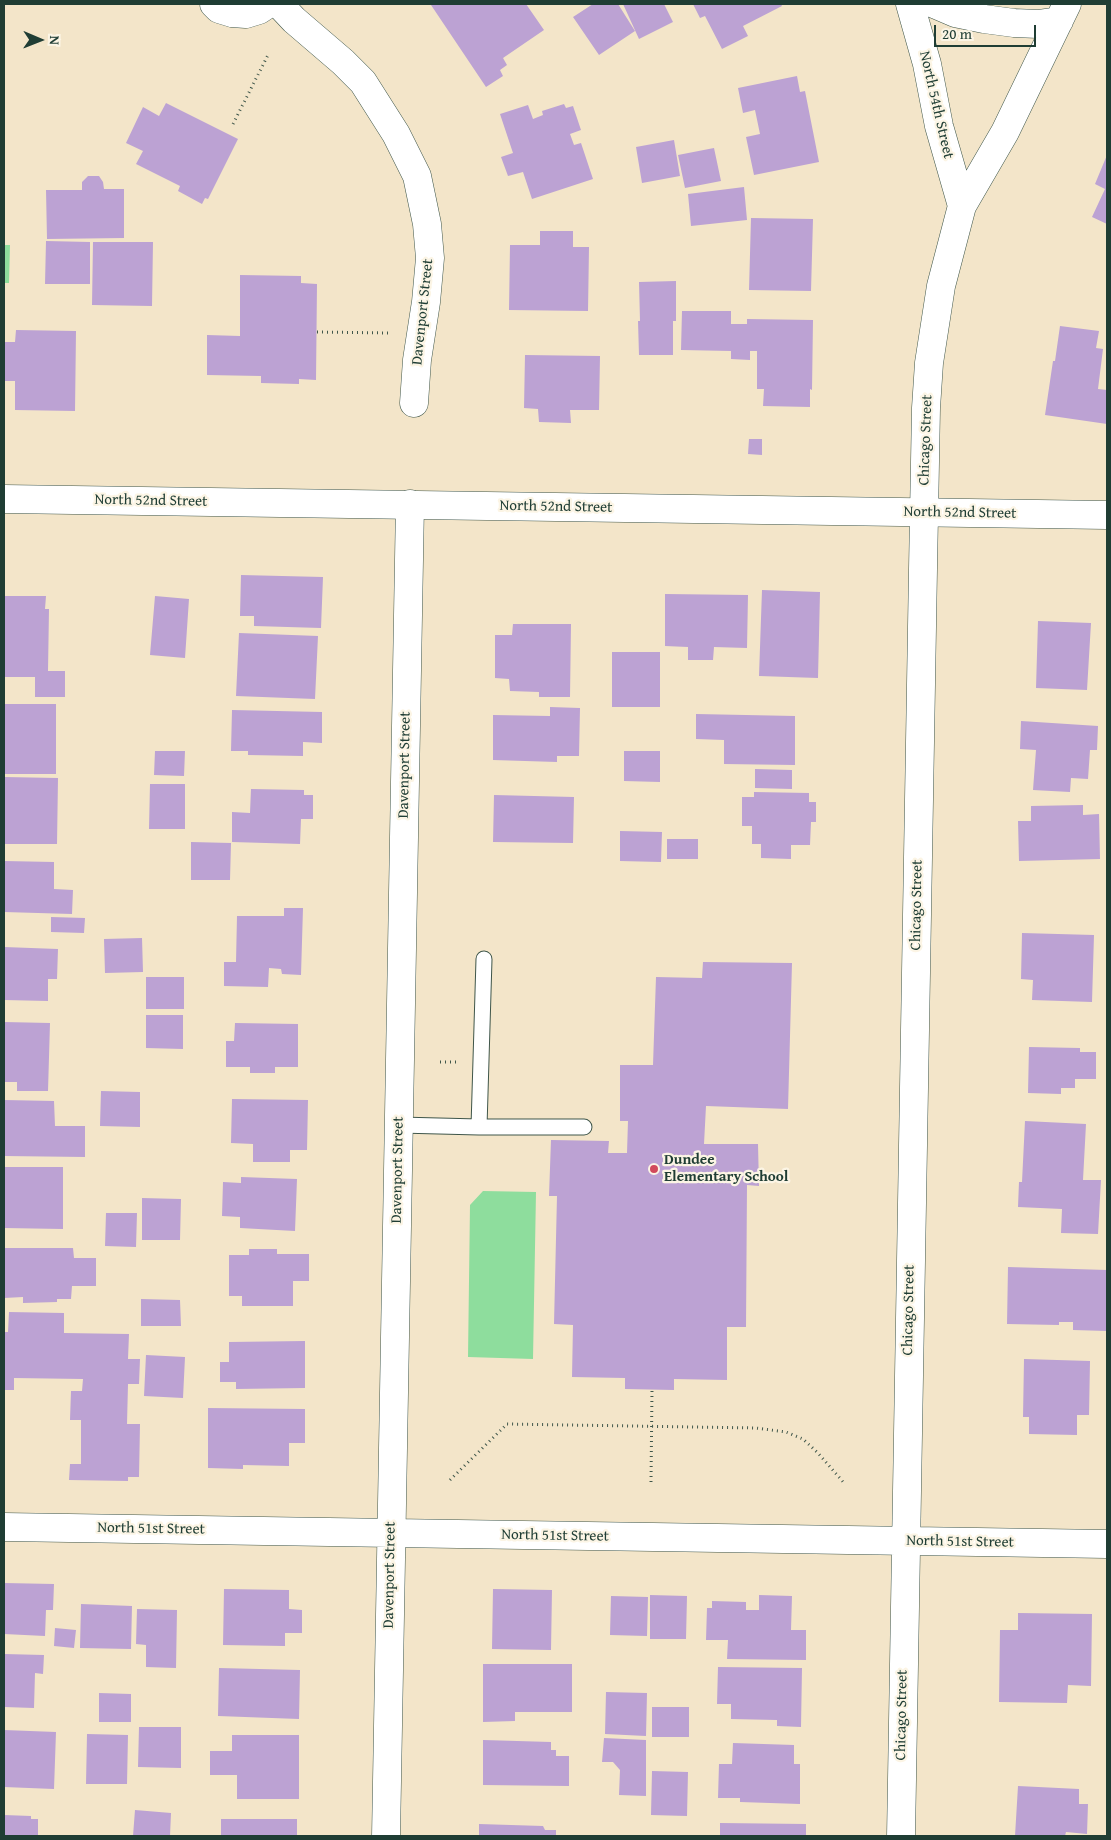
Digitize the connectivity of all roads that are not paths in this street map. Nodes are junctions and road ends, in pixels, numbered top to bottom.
1 (214, 4) edge
2 (268, 4) edge
3 (279, 4) edge
4 (910, 4) edge
5 (934, 4) edge
6 (1063, 12) edge
7 (962, 206) junction
8 (414, 403) dead end
9 (4, 499) edge
10 (410, 504) junction
11 (924, 513) junction
12 (1107, 515) edge
13 (484, 959) dead end
14 (399, 1125) junction
15 (479, 1127) junction
16 (584, 1127) dead end
17 (4, 1527) edge
18 (391, 1533) junction
19 (905, 1542) junction
20 (1107, 1544) edge
21 (386, 1836) edge
22 (900, 1836) edge

1 - 2 street
3 - 8 street, Davenport Street
4 - 7 street, North 54th Street
5 - 6 street
6 - 7 street, Chicago Street
7 - 11 street, Chicago Street
9 - 10 street, North 52nd Street
10 - 11 street, North 52nd Street
10 - 14 street, Davenport Street
11 - 12 street, North 52nd Street
11 - 19 street, Chicago Street
13 - 15 lane
14 - 15 lane
14 - 18 street, Davenport Street
15 - 16 lane
17 - 18 street, North 51st Street
18 - 19 street, North 51st Street
18 - 21 street, Davenport Street
19 - 20 street, North 51st Street
19 - 22 street, Chicago Street

